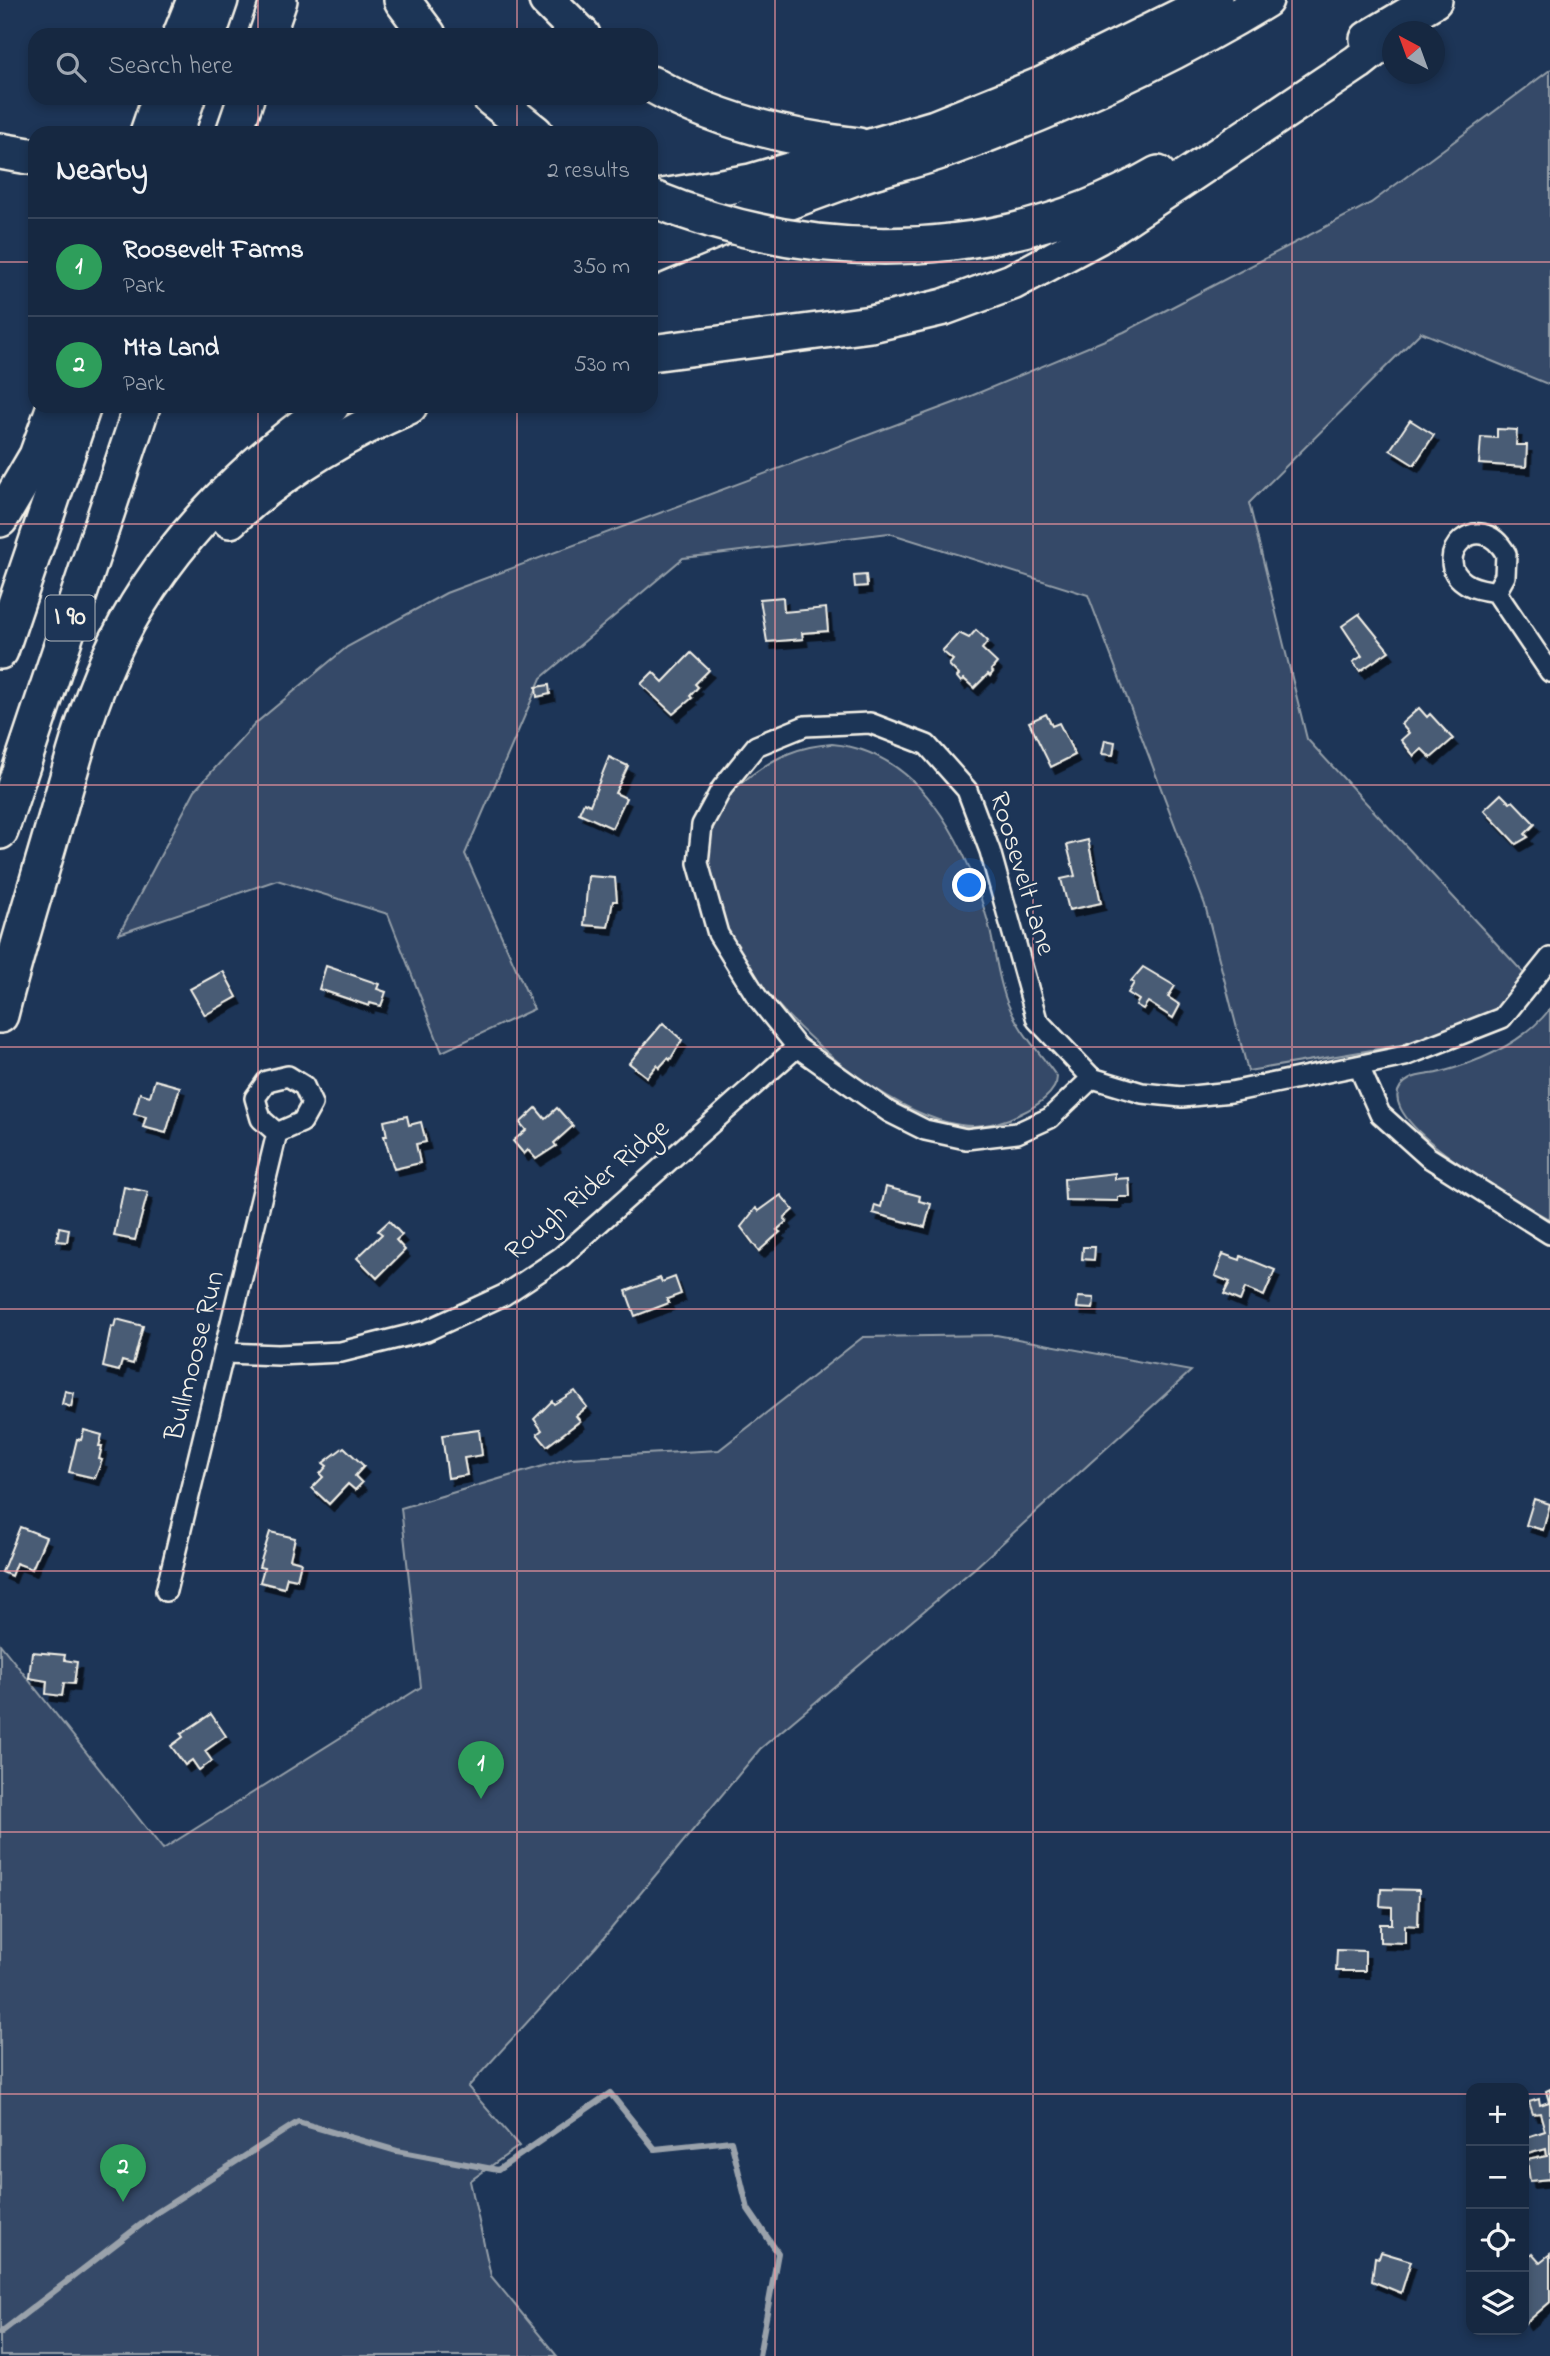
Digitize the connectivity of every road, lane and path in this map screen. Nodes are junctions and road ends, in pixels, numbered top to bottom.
1 (195, 0) edge
2 (220, 0) edge
3 (279, 0) edge
4 (402, 0) edge
5 (547, 0) edge
6 (1214, 0) edge
7 (1265, 0) edge
8 (1436, 0) edge
9 (1410, 21) edge
10 (184, 28) edge
11 (210, 28) edge
12 (269, 28) edge
13 (423, 28) edge
14 (575, 28) edge
15 (1382, 43) edge
16 (658, 87) edge
17 (158, 105) edge
18 (185, 105) edge
19 (244, 105) edge
20 (500, 105) edge
21 (150, 126) edge
22 (177, 126) edge
23 (236, 126) edge
24 (526, 126) edge
25 (0, 151) edge
26 (28, 156) edge
27 (866, 161) junction
28 (0, 175) edge
29 (28, 179) edge
30 (658, 197) edge
31 (658, 201) edge
32 (658, 227) edge
33 (658, 254) edge
34 (658, 352) edge
35 (52, 413) edge
36 (81, 413) edge
37 (140, 413) edge
38 (322, 413) edge
39 (394, 413) edge
40 (0, 519) edge
41 (1496, 592) dead end
42 (0, 651) edge
43 (1550, 672) edge
44 (54, 826) junction
45 (0, 831) edge
46 (1550, 958) edge
47 (0, 1015) edge
48 (797, 1047) junction
49 (1359, 1067) junction
50 (1092, 1078) junction
51 (277, 1133) dead end
52 (1550, 1234) edge
53 (226, 1353) junction
54 (166, 1591) dead end

1 - 10 highway
2 - 11 highway
3 - 12 highway
4 - 13 highway
5 - 14 highway
6 - 27 highway
7 - 27 highway
8 - 9 highway
8 - 31 highway, bridge
15 - 34 highway
16 - 27 highway
17 - 21 highway
18 - 22 highway
19 - 23 highway
20 - 24 highway
25 - 26 highway
27 - 30 highway
27 - 32 highway
27 - 33 highway
28 - 29 highway
35 - 40 highway
36 - 42 highway, I 90
37 - 45 highway, I 90
38 - 44 highway
39 - 44 highway
41 - 43 street
44 - 47 highway
46 - 49 street
48 - 50 street, Roosevelt Lane
48 - 50 street, Roosevelt Lane
48 - 53 street, Rough Rider Ridge
49 - 50 street
49 - 52 street
51 - 53 street, Bullmoose Run
53 - 54 street, Bullmoose Run

